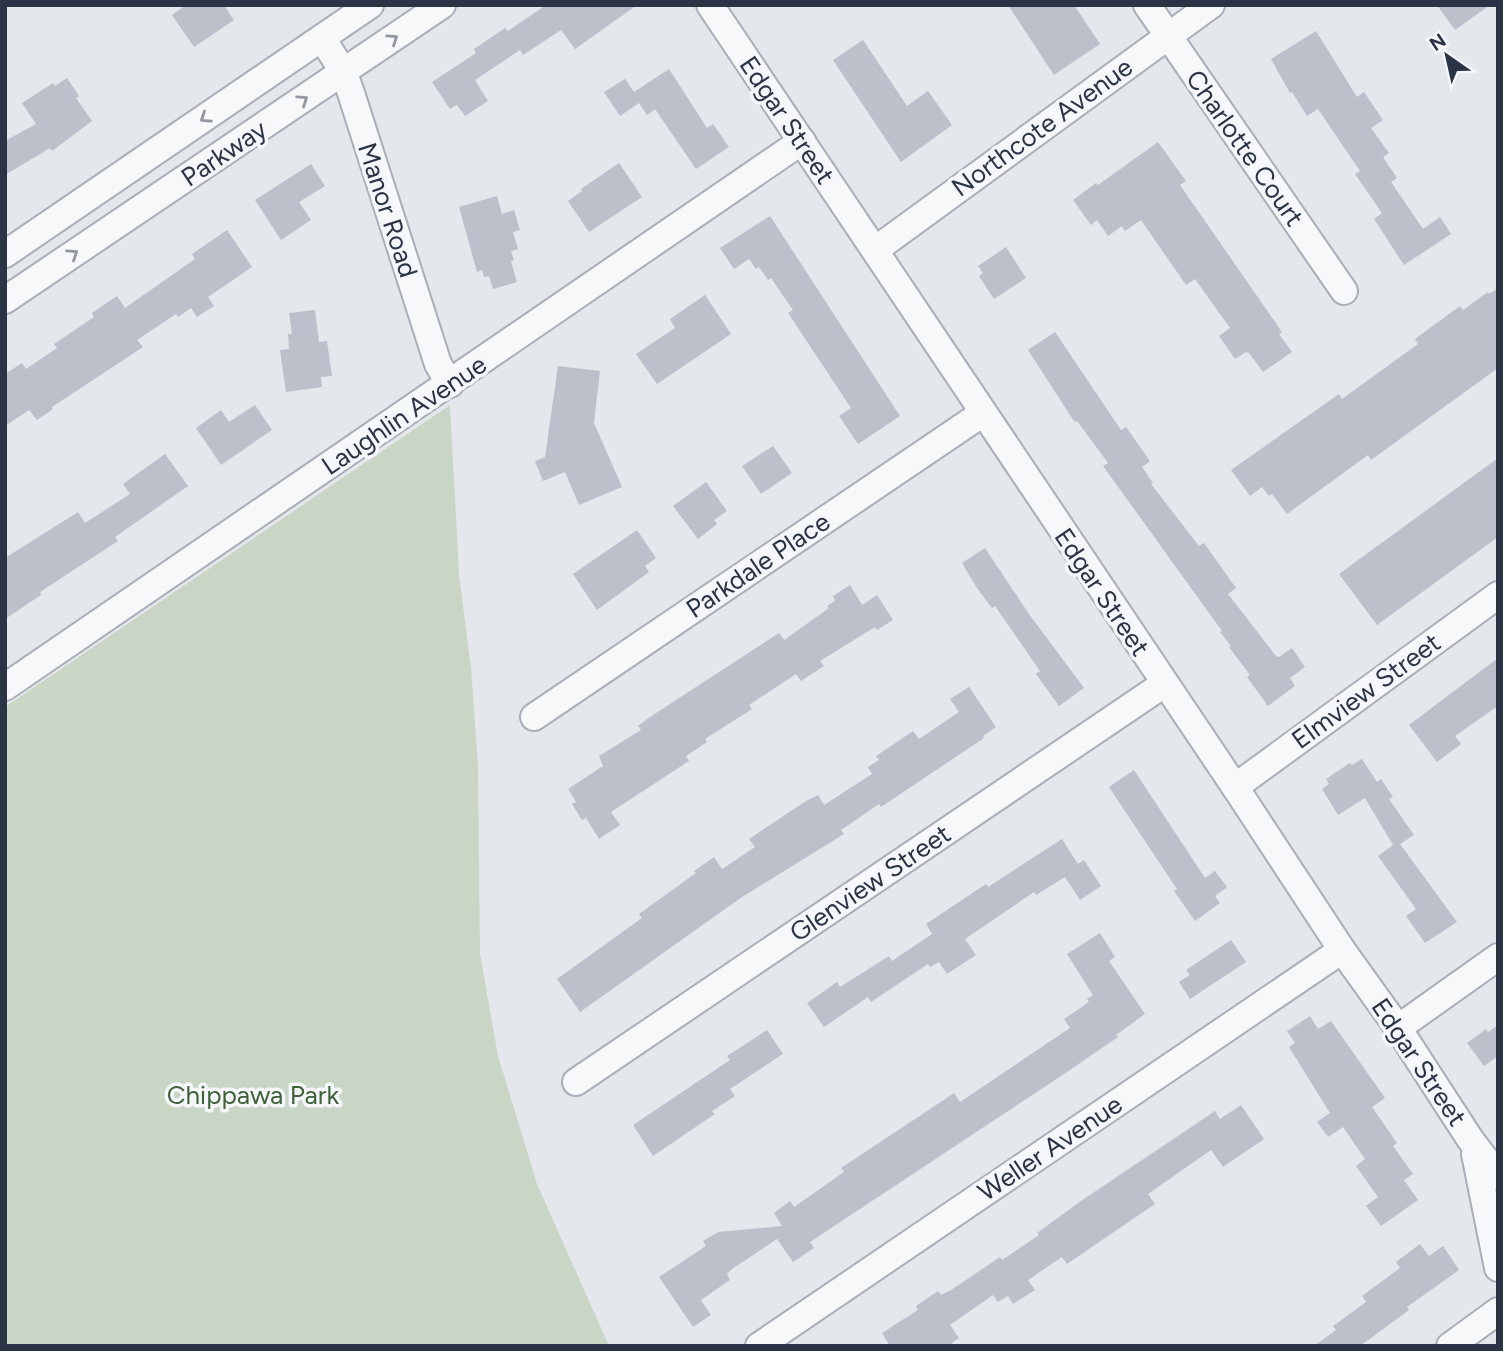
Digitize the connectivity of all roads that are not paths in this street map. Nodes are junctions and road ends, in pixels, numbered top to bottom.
1 (370, 5) edge
2 (442, 5) edge
3 (710, 5) edge
4 (1147, 5) edge
5 (1211, 5) edge
6 (1167, 36) junction
7 (322, 38) junction
8 (344, 73) junction
9 (802, 141) junction
10 (874, 250) junction
11 (5, 254) edge
12 (9, 289) edge
13 (1344, 291) dead end
14 (450, 384) junction
15 (983, 413) junction
16 (1498, 595) edge
17 (1164, 684) junction
18 (5, 687) edge
19 (534, 718) dead end
20 (1235, 787) junction
21 (1342, 950) junction
22 (1498, 957) edge
23 (1398, 1028) junction
24 (576, 1082) dead end
25 (1470, 1139) junction
26 (1498, 1176) edge
27 (1498, 1268) edge
28 (1498, 1311) edge
29 (759, 1346) edge
30 (1450, 1346) edge

1 - 7 street, Parkway
8 -> 2 street, Parkway
3 - 9 street, Edgar Street
4 - 6 street, Charlotte Court
5 - 6 street, Northcote Avenue
6 - 10 street, Northcote Avenue
6 - 13 street, Charlotte Court
7 - 8 street, Manor Road
7 -> 11 street, Parkway
12 -> 8 street, Parkway
8 - 14 street, Manor Road
9 - 10 street, Edgar Street
9 - 14 street, Laughlin Avenue
10 - 15 street, Edgar Street
14 - 18 street, Laughlin Avenue
15 - 17 street, Edgar Street
15 - 19 street, Parkdale Place
16 - 20 street, Elmview Street
17 - 20 street, Edgar Street
17 - 24 street, Glenview Street
20 - 21 street, Edgar Street
21 - 23 street, Edgar Street
21 - 29 street, Weller Avenue
22 - 23 street
23 - 25 street, Edgar Street
25 - 26 street, Edgar Street
25 - 27 street
28 - 30 street

